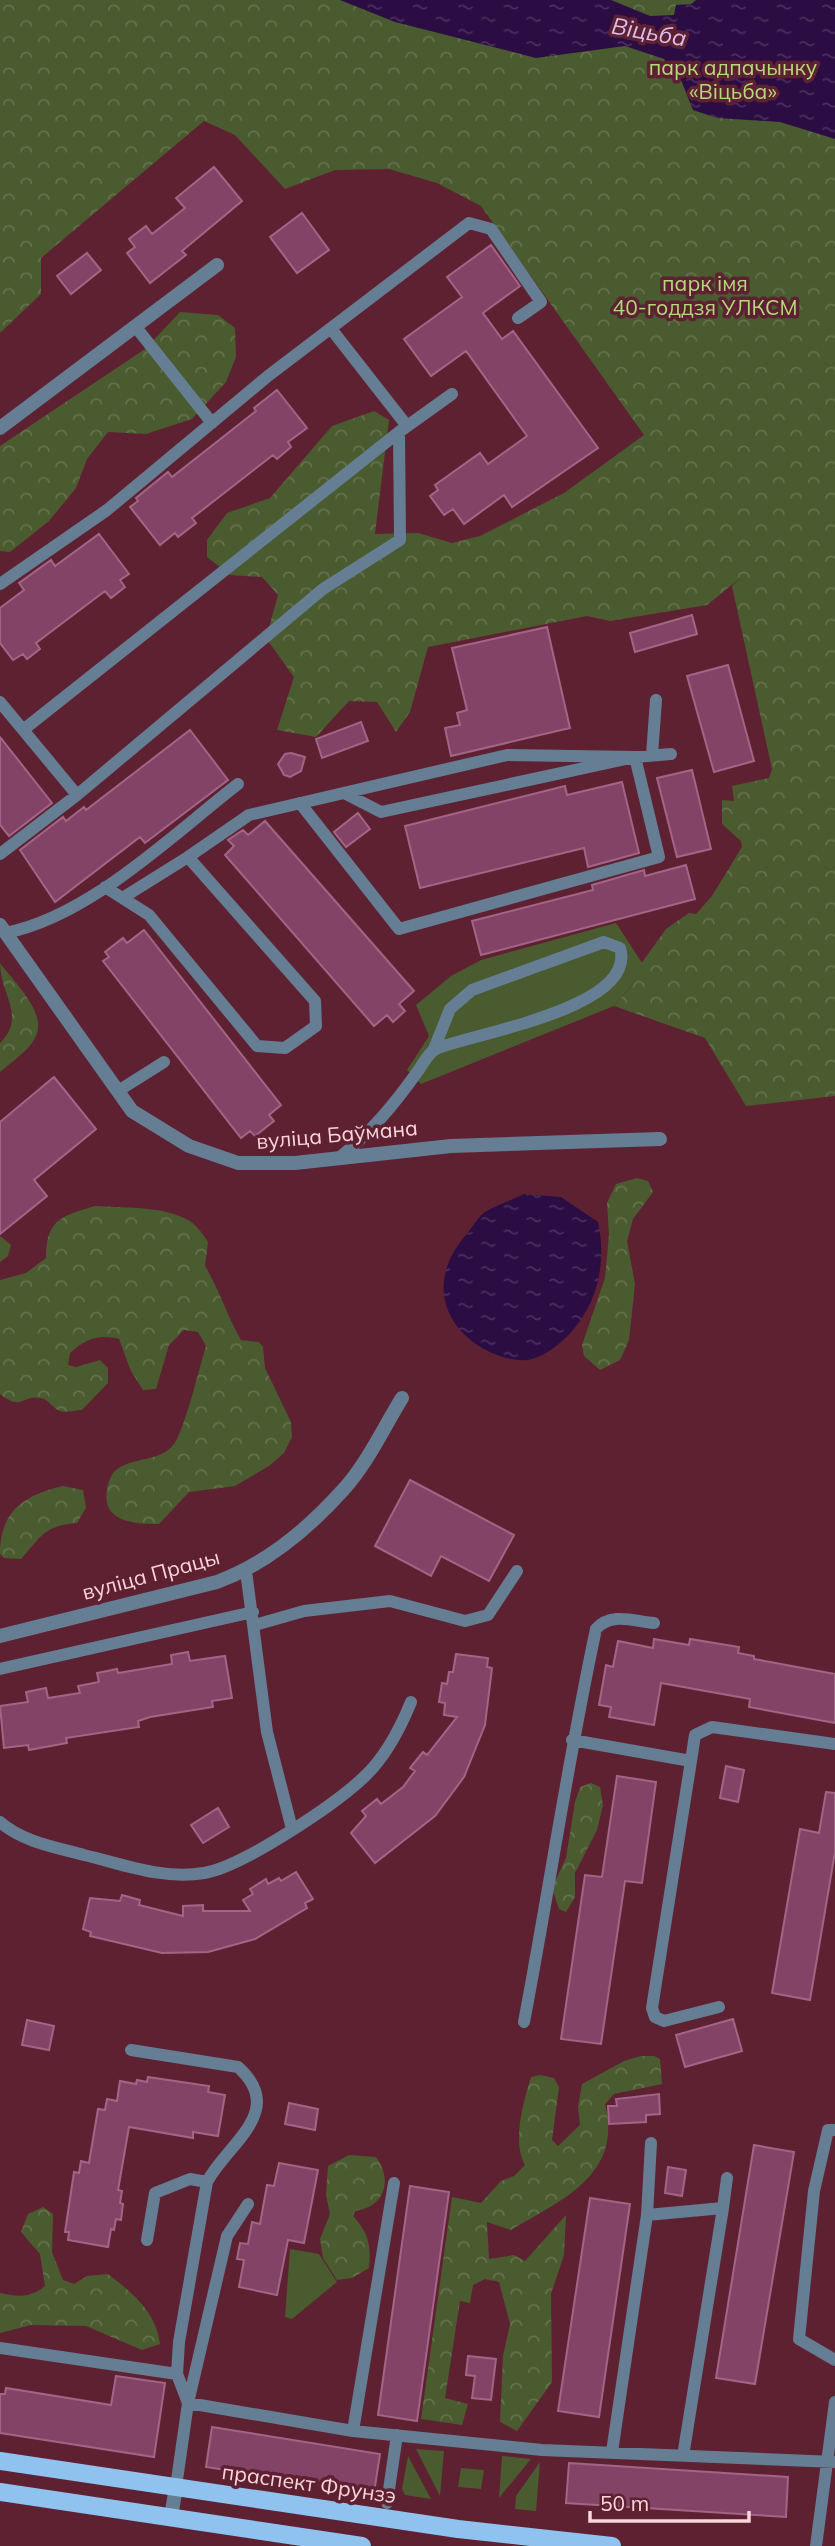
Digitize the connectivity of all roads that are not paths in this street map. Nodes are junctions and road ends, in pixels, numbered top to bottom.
1 (217, 265) dead end
2 (518, 318) dead end
3 (135, 326) junction
4 (332, 330) junction
5 (452, 394) dead end
6 (212, 423) junction
7 (0, 428) edge
8 (403, 429) junction
9 (0, 583) edge
10 (656, 700) dead end
11 (0, 702) edge
12 (23, 730) junction
13 (671, 754) dead end
14 (652, 755) junction
15 (635, 757) junction
16 (238, 784) dead end
17 (344, 793) junction
18 (77, 795) junction
19 (300, 803) junction
20 (0, 854) edge
21 (188, 857) junction
22 (105, 887) junction
23 (124, 897) junction
24 (3, 929) edge
25 (434, 1049) junction
26 (164, 1062) dead end
27 (118, 1091) junction
28 (660, 1139) dead end
29 (340, 1158) junction
30 (402, 1398) dead end
31 (246, 1571) junction
32 (517, 1571) dead end
33 (254, 1618) junction
34 (654, 1623) dead end
35 (0, 1636) edge
36 (0, 1669) edge
37 (411, 1702) dead end
38 (572, 1740) junction
39 (835, 1744) edge
40 (691, 1761) junction
41 (0, 1822) edge
42 (292, 1829) junction
43 (719, 2007) dead end
44 (524, 2022) dead end
45 (131, 2050) dead end
46 (835, 2130) edge
47 (651, 2143) dead end
48 (727, 2178) dead end
49 (207, 2182) junction
50 (394, 2183) dead end
51 (248, 2204) dead end
52 (723, 2208) junction
53 (647, 2215) junction
54 (147, 2240) dead end
55 (0, 2348) edge
56 (835, 2360) edge
57 (177, 2374) junction
58 (835, 2402) edge
59 (188, 2403) junction
60 (353, 2431) junction
61 (397, 2435) junction
62 (612, 2452) junction
63 (684, 2456) junction
64 (0, 2461) edge
65 (830, 2462) edge
66 (176, 2487) junction
67 (0, 2492) edge
68 (387, 2503) dead end
69 (171, 2517) junction
70 (541, 2543) edge
71 (343, 2545) edge
72 (362, 2546) edge
73 (612, 2546) edge
74 (816, 2546) edge

1 - 3 street
2 - 4 lane
3 - 6 lane
3 - 7 street
4 - 6 lane
4 - 8 lane
5 - 8 lane
6 - 9 lane
8 - 12 lane
8 - 18 lane
10 - 14 lane
11 - 12 lane
12 - 18 lane
13 - 14 lane
14 - 15 lane
15 - 17 lane
15 - 17 lane
15 - 19 lane
16 - 22 lane
17 - 19 lane
18 - 20 lane
19 - 21 lane
21 - 23 lane
21 - 23 lane
22 - 23 lane
22 - 24 lane
24 - 27 street, вуліца Баўмана
25 - 25 lane
25 - 29 lane
26 - 27 lane
27 - 29 street, вуліца Баўмана
28 - 29 street, вуліца Баўмана
30 - 31 street, вуліца Працы
31 - 33 lane
31 - 35 street, вуліца Працы
32 - 33 lane
33 - 36 lane
33 - 42 lane
34 - 38 lane
37 - 42 lane
38 - 40 lane
38 - 44 lane
39 - 40 lane
40 - 43 lane
41 - 42 lane
45 - 49 lane
46 - 56 lane
47 - 53 lane
48 - 52 lane
49 - 54 lane
49 - 57 lane
50 - 60 lane
51 - 59 lane
52 - 53 lane
52 - 63 lane
53 - 62 lane
55 - 57 lane
57 - 59 lane
58 - 65 lane
59 - 60 lane
59 - 66 lane
60 - 61 lane
61 - 62 lane
61 - 68 lane
62 - 63 lane
63 - 65 lane
64 - 66 main road, праспект Фрунзэ
65 - 74 lane
66 - 69 street
66 - 70 main road, праспект Фрунзэ
67 - 69 main road
69 - 71 main road
70 - 73 main road, праспект Фрунзэ
71 - 72 main road

